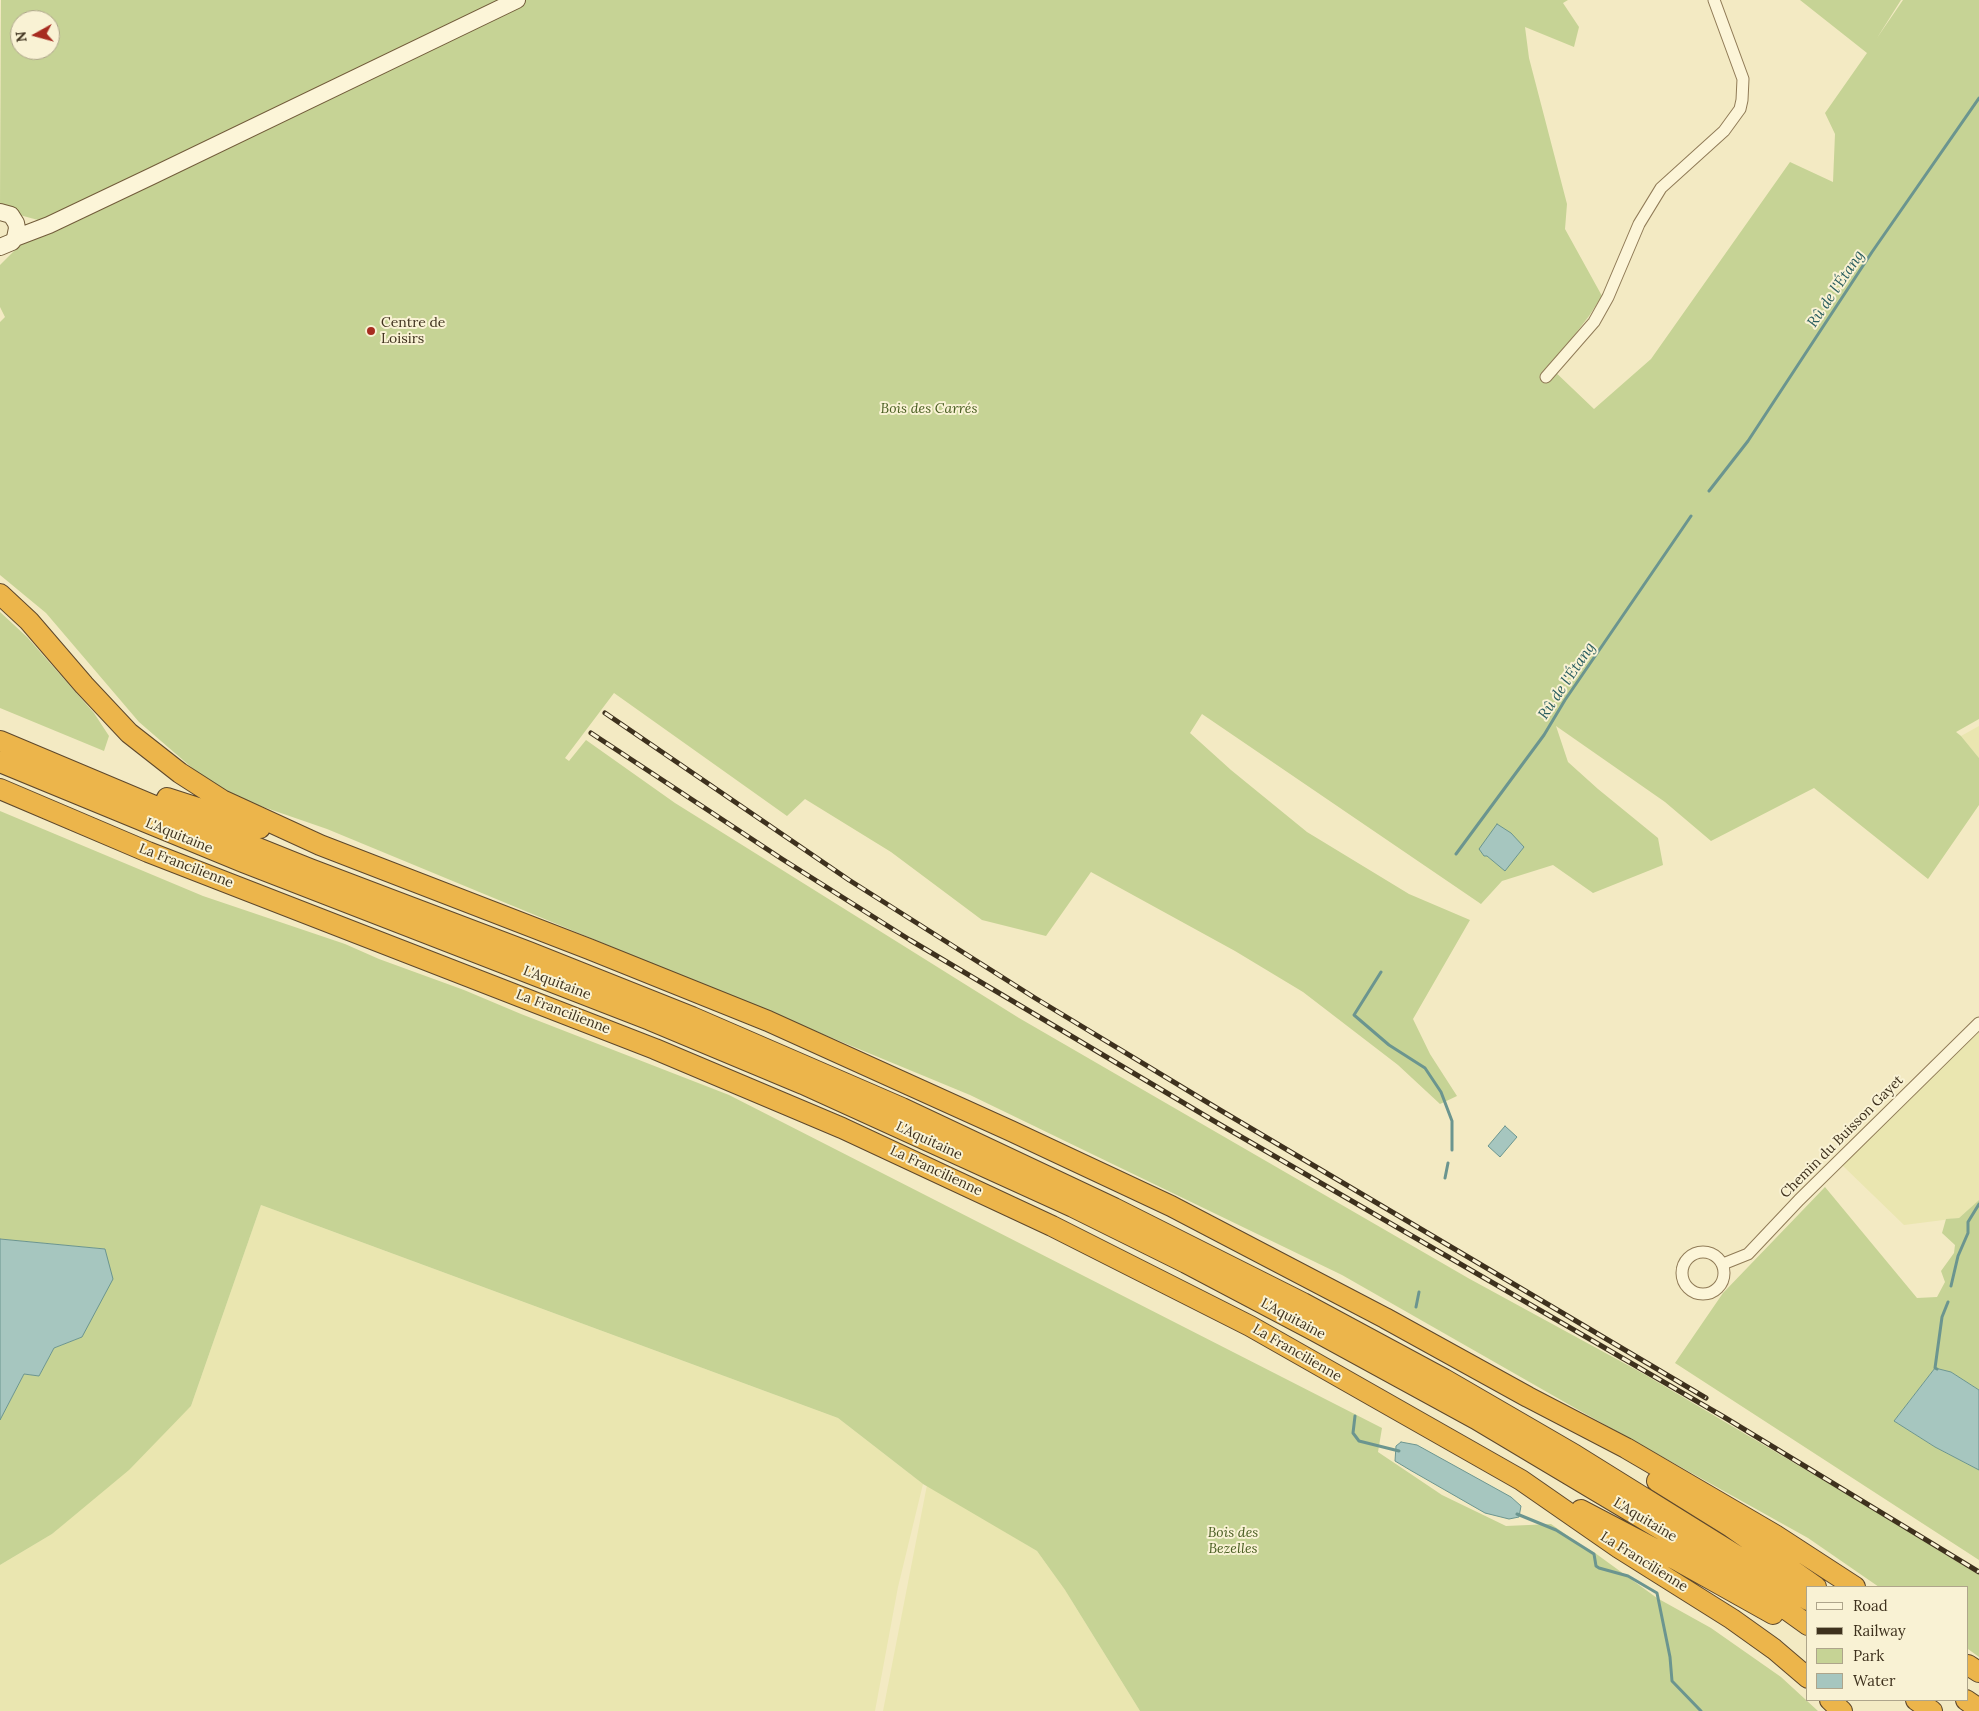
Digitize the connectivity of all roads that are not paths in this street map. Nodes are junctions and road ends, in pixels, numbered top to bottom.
1 (516, 0) edge
2 (1714, 0) edge
3 (4, 213) edge
4 (49, 225) junction
5 (15, 238) junction
6 (0, 246) edge
7 (1546, 377) dead end
8 (0, 594) edge
9 (0, 741) edge
10 (24, 752) junction
11 (0, 762) edge
12 (0, 789) edge
13 (320, 845) junction
14 (1979, 1023) edge
15 (1723, 1264) dead end
16 (1528, 1398) junction
17 (1521, 1480) junction
18 (1815, 1586) edge
19 (1853, 1586) edge
20 (1806, 1599) edge
21 (1806, 1624) edge
22 (1806, 1632) edge
23 (1806, 1676) edge
24 (1831, 1701) edge
25 (1917, 1701) edge
26 (1967, 1701) edge
27 (1979, 1709) edge
28 (1842, 1711) edge
29 (1932, 1711) edge

1 - 4 main road
2 - 7 street
3 - 4 main road
3 - 5 main road
4 - 5 main road
5 - 6 main road
8 - 13 highway
9 - 10 highway, L'Aquitaine
10 - 13 highway
10 - 20 highway, L'Aquitaine
11 - 21 highway, L'Aquitaine
12 - 17 highway, La Francilienne
13 - 16 highway
14 - 15 street, Chemin du Buisson Gayet
16 - 18 highway
16 - 19 highway
17 - 22 highway
17 - 23 highway, La Francilienne
24 - 28 highway
25 - 29 highway
26 - 27 highway

